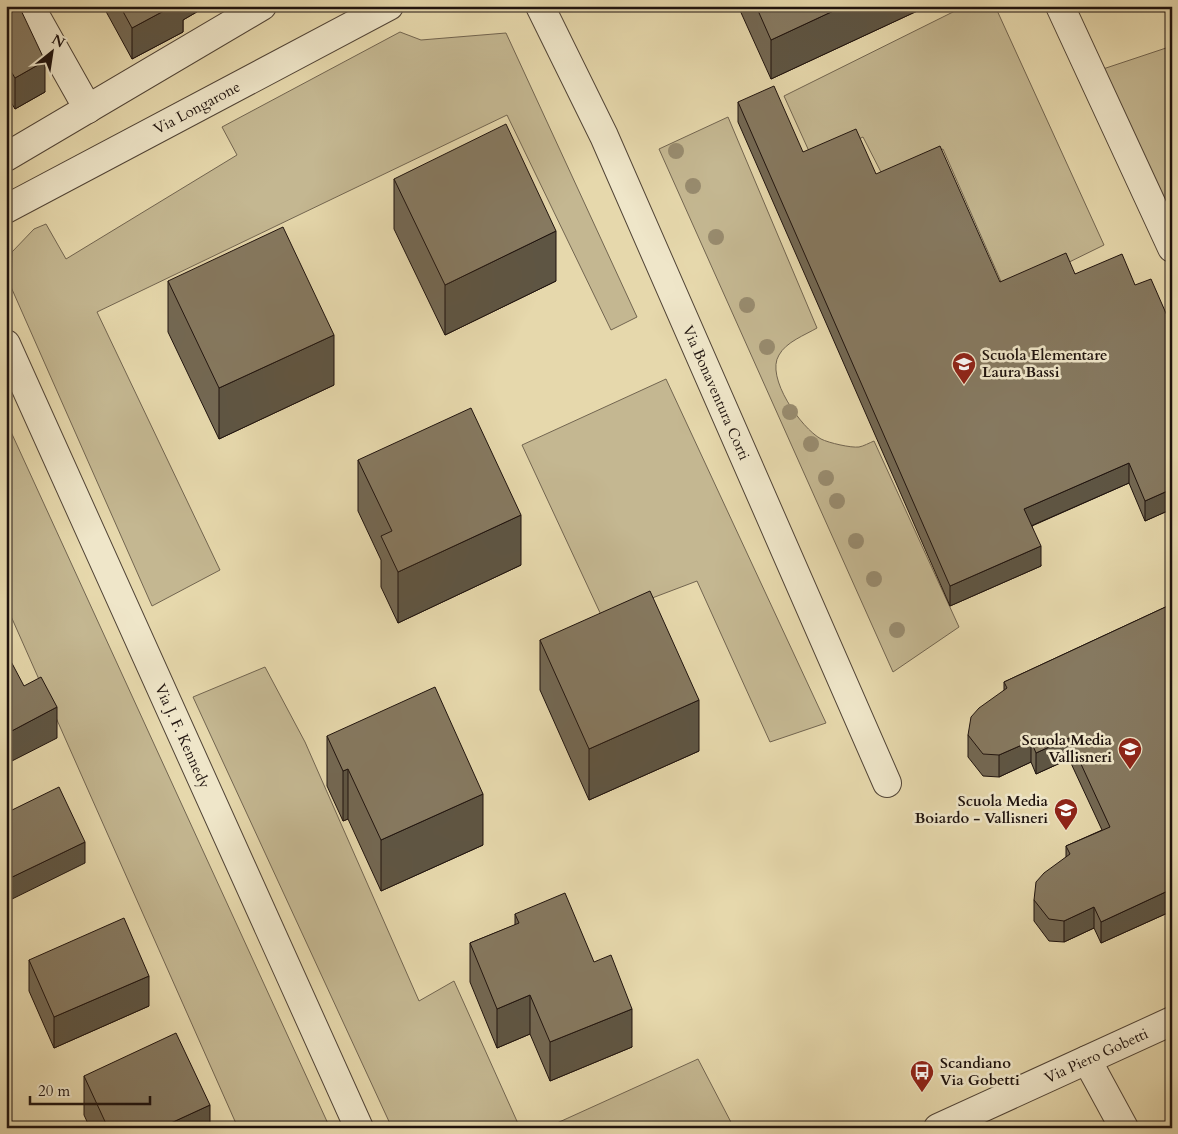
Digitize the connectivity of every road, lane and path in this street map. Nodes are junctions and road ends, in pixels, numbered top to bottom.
1 (30, 6) edge
2 (262, 6) edge
3 (389, 6) edge
4 (540, 6) edge
5 (1060, 6) edge
6 (88, 109) junction
7 (6, 157) edge
8 (6, 209) edge
9 (1172, 248) edge
10 (6, 344) edge
11 (887, 783) dead end
12 (1172, 1021) edge
13 (1087, 1060) junction
14 (359, 1128) edge
15 (938, 1128) edge
16 (1124, 1128) edge

1 - 6 street
2 - 6 street
3 - 8 street, Via Longarone
4 - 11 street, Via Bonaventura Corti
5 - 9 street
6 - 7 street
10 - 14 street, Via J. F. Kennedy
12 - 13 street, Via Piero Gobetti
13 - 15 street, Via Piero Gobetti
13 - 16 street

